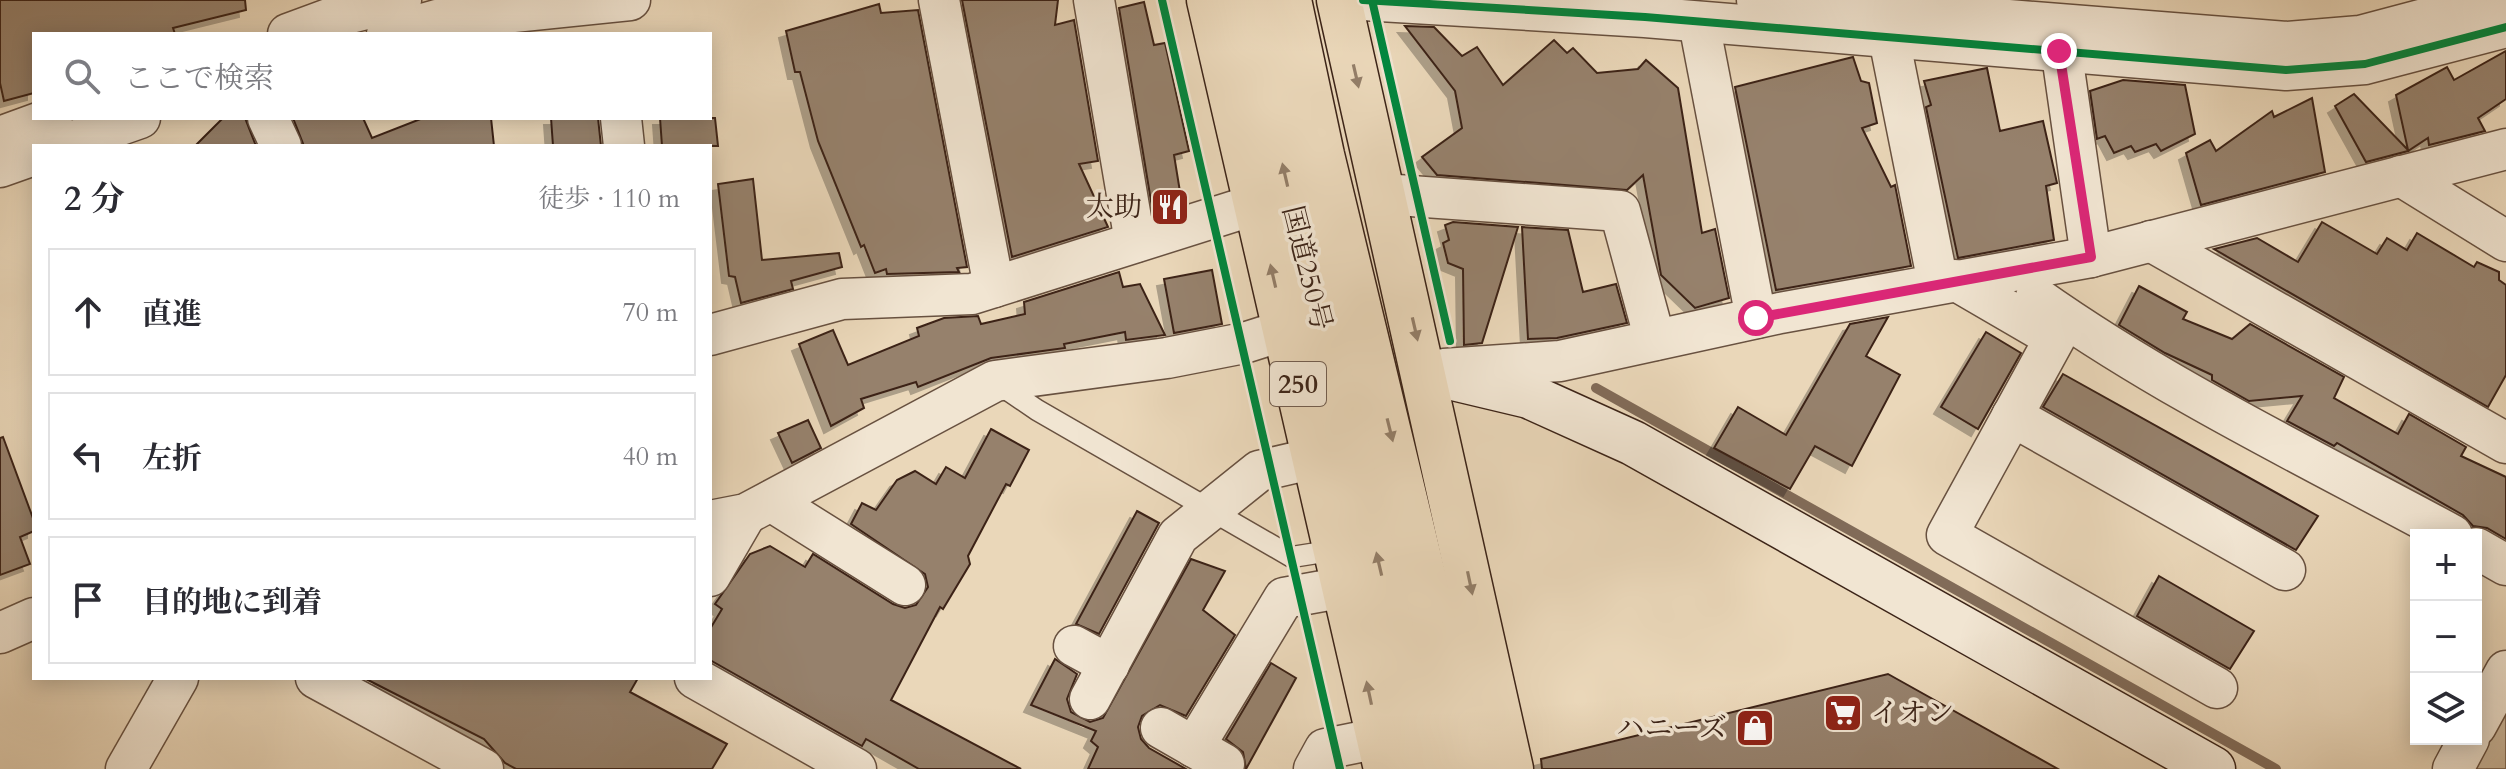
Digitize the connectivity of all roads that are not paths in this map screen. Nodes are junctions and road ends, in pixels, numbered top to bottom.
1 (401, 0) edge
2 (939, 0) edge
3 (1094, 0) edge
4 (1209, 0) edge
5 (1245, 0) edge
6 (1289, 0) edge
7 (1339, 0) edge
8 (1363, 0) edge
9 (1757, 0) edge
10 (1944, 7) edge
11 (2495, 7) edge
12 (614, 9) edge
13 (521, 23) edge
14 (1699, 23) junction
15 (293, 32) edge
16 (394, 32) edge
17 (2058, 37) junction
18 (1889, 38) junction
19 (47, 120) edge
20 (134, 120) edge
21 (269, 120) edge
22 (621, 120) edge
23 (0, 137) edge
24 (66, 144) edge
25 (280, 144) edge
26 (624, 144) edge
27 (2506, 149) edge
28 (32, 156) edge
29 (0, 167) edge
30 (2401, 176) junction
31 (1383, 194) junction
32 (1257, 204) junction
33 (2151, 241) junction
34 (2506, 241) edge
35 (1135, 242) junction
36 (2091, 257) junction
37 (2001, 271) junction
38 (1946, 281) junction
39 (994, 287) junction
40 (1756, 318) junction
41 (1285, 330) junction
42 (712, 334) edge
43 (1655, 340) junction
44 (1424, 371) junction
45 (995, 381) junction
46 (2012, 416) junction
47 (2506, 443) edge
48 (1315, 458) junction
49 (1211, 510) junction
50 (742, 512) edge
51 (2440, 529) edge
52 (2482, 551) edge
53 (2506, 565) edge
54 (1340, 568) junction
55 (2285, 570) dead end
56 (712, 572) edge
57 (905, 585) dead end
58 (32, 619) edge
59 (0, 633) edge
60 (1074, 646) dead end
61 (1423, 660) junction
62 (1109, 665) junction
63 (2506, 671) edge
64 (177, 680) edge
65 (320, 680) edge
66 (699, 680) edge
67 (2217, 688) dead end
68 (1090, 699) dead end
69 (2482, 715) edge
70 (2466, 745) edge
71 (1193, 746) dead end
72 (1382, 753) edge
73 (126, 769) edge
74 (483, 769) edge
75 (856, 769) edge
76 (1314, 769) edge
77 (1427, 769) edge
78 (1470, 769) edge
79 (1511, 769) edge
80 (2213, 769) edge
81 (2453, 769) edge

1 - 15 street
2 - 39 street
3 - 35 street
4 - 32 highway, 250
61 -> 5 highway, 国道250号 / 250
6 -> 61 highway, 国道250号 / 250
7 -> 31 highway
8 - 14 street
9 - 10 street
10 - 17 street
11 - 17 street
12 - 13 street
13 - 16 street
14 - 18 street
14 - 40 street
17 - 18 street
17 - 36 street
18 - 38 street
19 - 23 street
20 - 24 street
21 - 25 street
22 - 26 street
27 - 30 street
28 - 29 street
30 - 33 street
30 - 34 street
31 - 43 street
31 -> 44 highway
32 - 35 street
41 -> 32 highway, 250
33 - 36 street
33 - 47 street
35 - 39 street
36 - 37 street
37 - 38 street
37 - 51 street
38 - 40 street
38 - 46 street
39 - 42 street
40 - 43 street
41 - 45 street
41 - 48 highway, 250
43 - 44 street
44 -> 79 highway
44 - 80 street
45 - 49 lane
45 - 50 street
46 - 55 street
46 - 67 street
48 - 49 street
48 - 54 highway, 250
49 - 54 lane
49 - 62 street
50 - 56 street
50 - 57 street
52 - 53 street
54 - 71 street
72 -> 54 highway, 250
58 - 59 street
60 - 62 street
61 - 77 highway, 国道250号 / 250
61 - 78 highway, 国道250号 / 250
62 - 68 street
63 - 69 street
64 - 73 street
65 - 74 street
66 - 75 street
70 - 81 street
72 - 76 street

